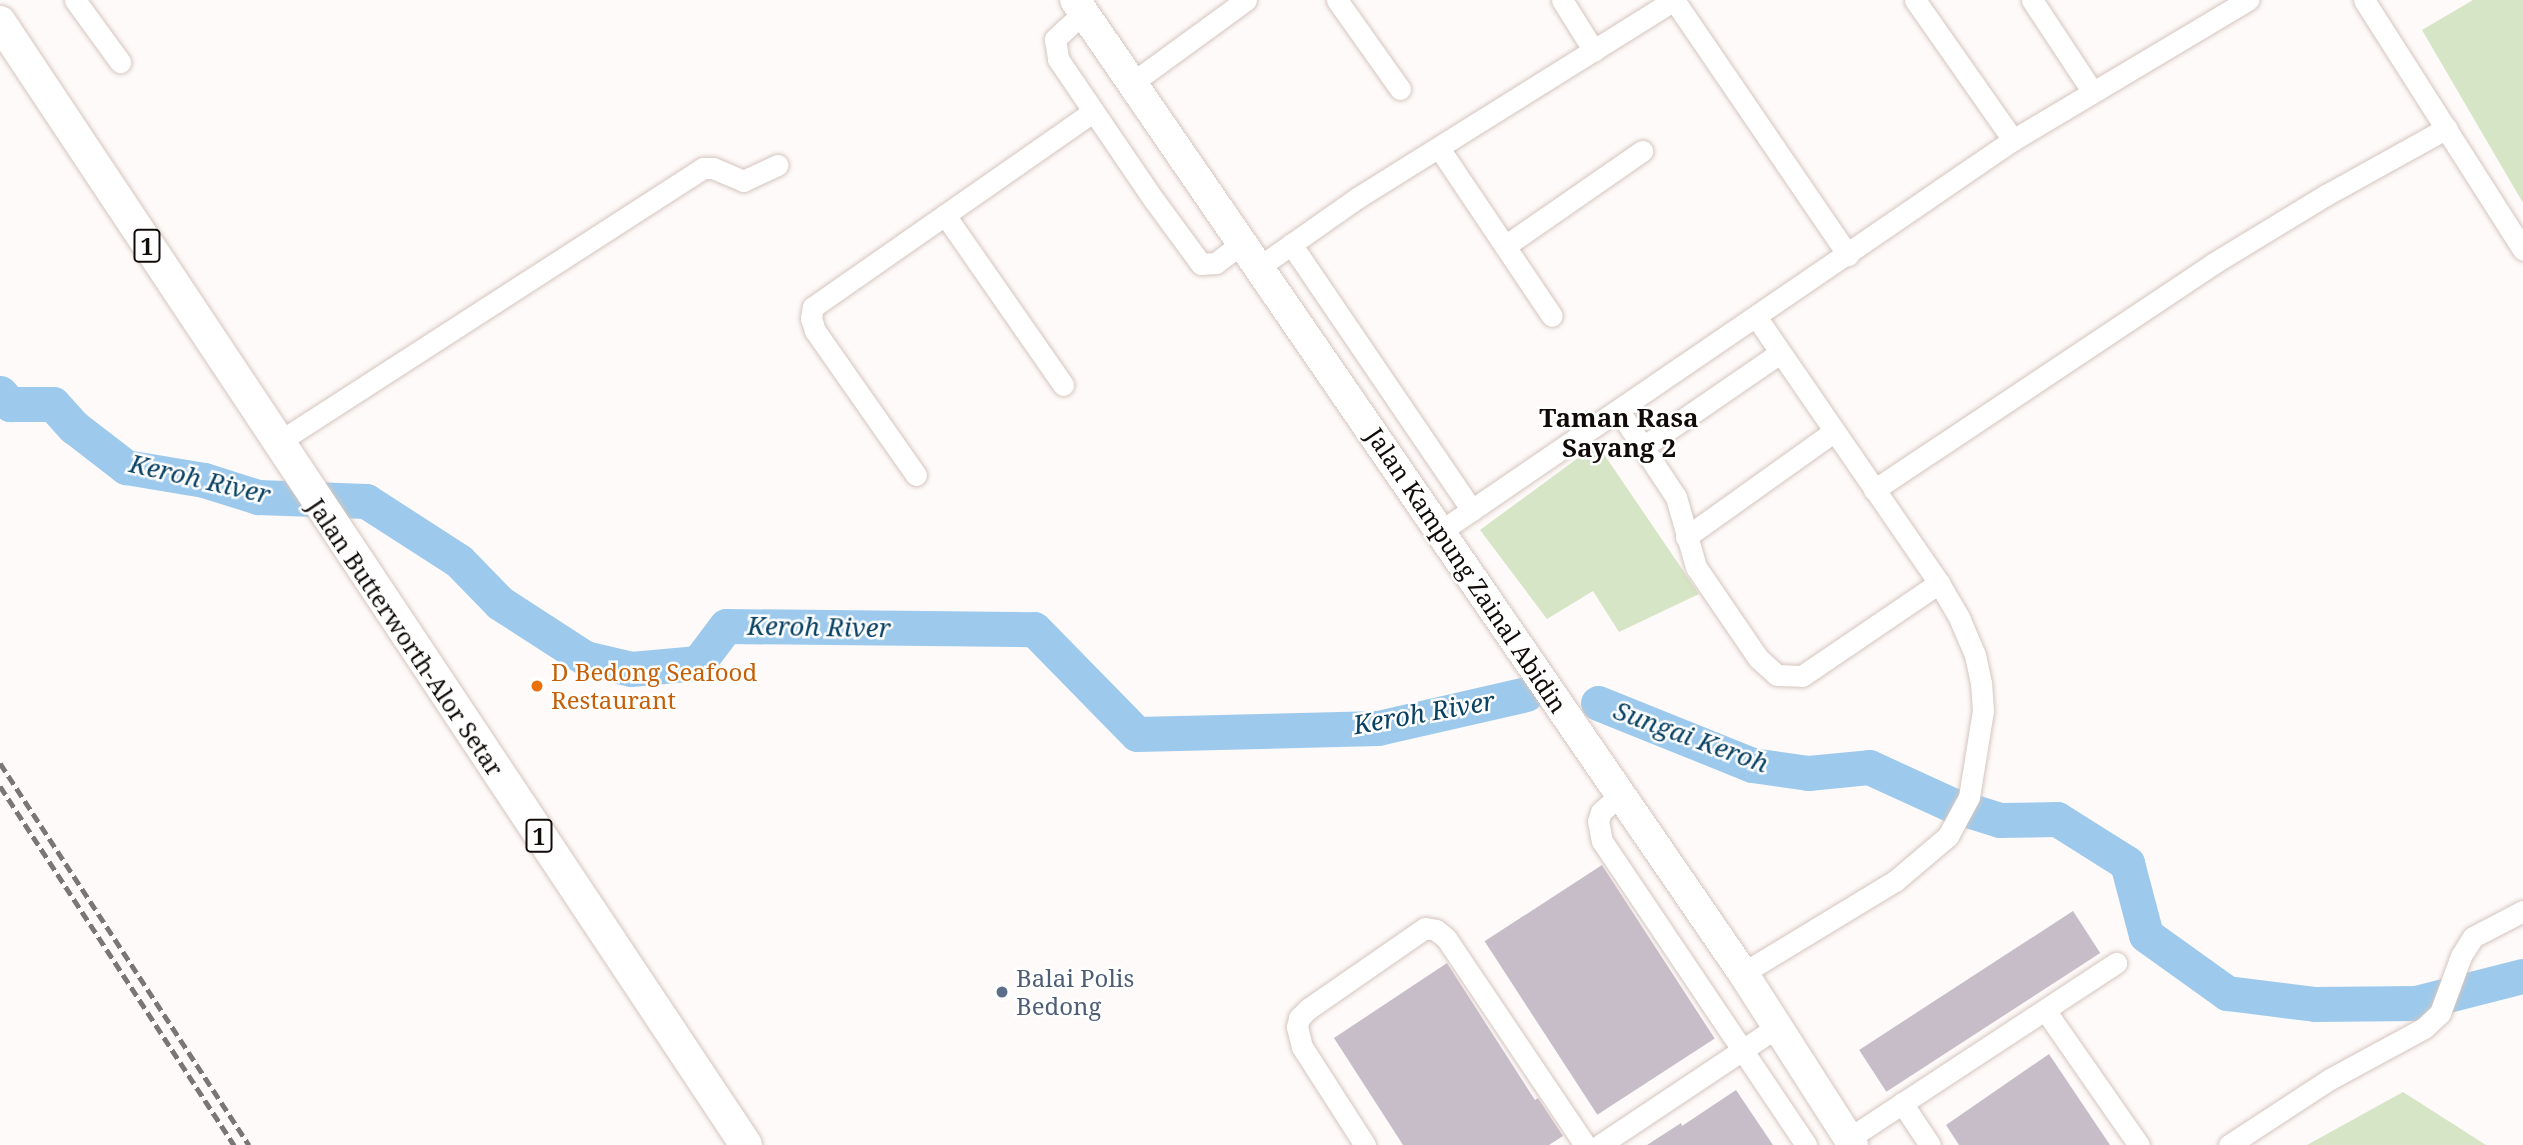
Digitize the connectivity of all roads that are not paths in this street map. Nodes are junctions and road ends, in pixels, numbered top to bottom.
1 (75, 0) edge
2 (1246, 0) edge
3 (1337, 0) edge
4 (1562, 0) edge
5 (1915, 0) edge
6 (2032, 0) edge
7 (2248, 0) edge
8 (2364, 0) edge
9 (1080, 6) edge
10 (0, 22) edge
11 (1594, 51) junction
12 (120, 62) dead end
13 (1132, 83) junction
14 (1400, 89) dead end
15 (2092, 91) junction
16 (1093, 112) junction
17 (2446, 128) junction
18 (2013, 140) junction
19 (1439, 148) junction
20 (1642, 151) dead end
21 (778, 165) dead end
22 (945, 215) junction
23 (1291, 244) junction
24 (1505, 246) junction
25 (2523, 250) edge
26 (1250, 255) junction
27 (1849, 255) junction
28 (1552, 316) dead end
29 (1757, 318) junction
30 (1780, 353) junction
31 (1063, 385) dead end
32 (1619, 411) junction
33 (1833, 432) junction
34 (277, 443) junction
35 (1643, 447) junction
36 (916, 475) dead end
37 (1874, 490) junction
38 (1472, 510) junction
39 (1441, 531) junction
40 (1686, 537) junction
41 (1939, 583) junction
42 (1620, 794) junction
43 (2523, 911) edge
44 (2116, 963) dead end
45 (1743, 973) junction
46 (2045, 1010) junction
47 (1777, 1027) junction
48 (1742, 1051) junction
49 (1902, 1103) junction
50 (1851, 1142) edge
51 (746, 1145) edge
52 (1365, 1145) edge
53 (1585, 1145) edge
54 (1600, 1145) edge
55 (1806, 1145) edge
56 (1930, 1145) edge
57 (2138, 1145) edge
58 (2229, 1145) edge

1 - 12 street
2 - 13 street
3 - 14 street
4 - 11 street
5 - 18 street
6 - 15 street
7 - 15 street
8 - 17 street
9 - 13 street, Jalan Kampung Zainal Abidin
9 - 16 street
10 - 34 main road, Jalan Butterworth-Alor Setar / 1
11 - 19 street
11 - 27 street
13 - 26 street, Jalan Kampung Zainal Abidin
15 - 18 street
16 - 22 street
16 - 26 street
17 - 25 street
17 - 37 street
18 - 27 street
19 - 23 street
19 - 24 street
20 - 24 street
21 - 34 street
22 - 31 street
22 - 36 street
23 - 26 street
23 - 38 street
24 - 28 street
26 - 39 street, Jalan Kampung Zainal Abidin
27 - 29 street
29 - 30 street
29 - 32 street
30 - 33 street
30 - 35 street
32 - 35 street
32 - 38 street
33 - 37 street
33 - 40 street
34 - 51 main road, Jalan Butterworth-Alor Setar / 1
35 - 40 street
37 - 41 street
38 - 39 street
39 - 42 street, Jalan Kampung Zainal Abidin
40 - 41 street
41 - 45 street
42 - 45 street, Jalan Kampung Zainal Abidin
42 - 48 street
43 - 58 street
44 - 46 street
45 - 47 street, Jalan Kampung Zainal Abidin
46 - 49 street
46 - 57 street
47 - 48 street
47 - 50 street, Jalan Kampung Zainal Abidin
48 - 54 street
48 - 55 street
49 - 50 street
49 - 56 street
52 - 53 street

